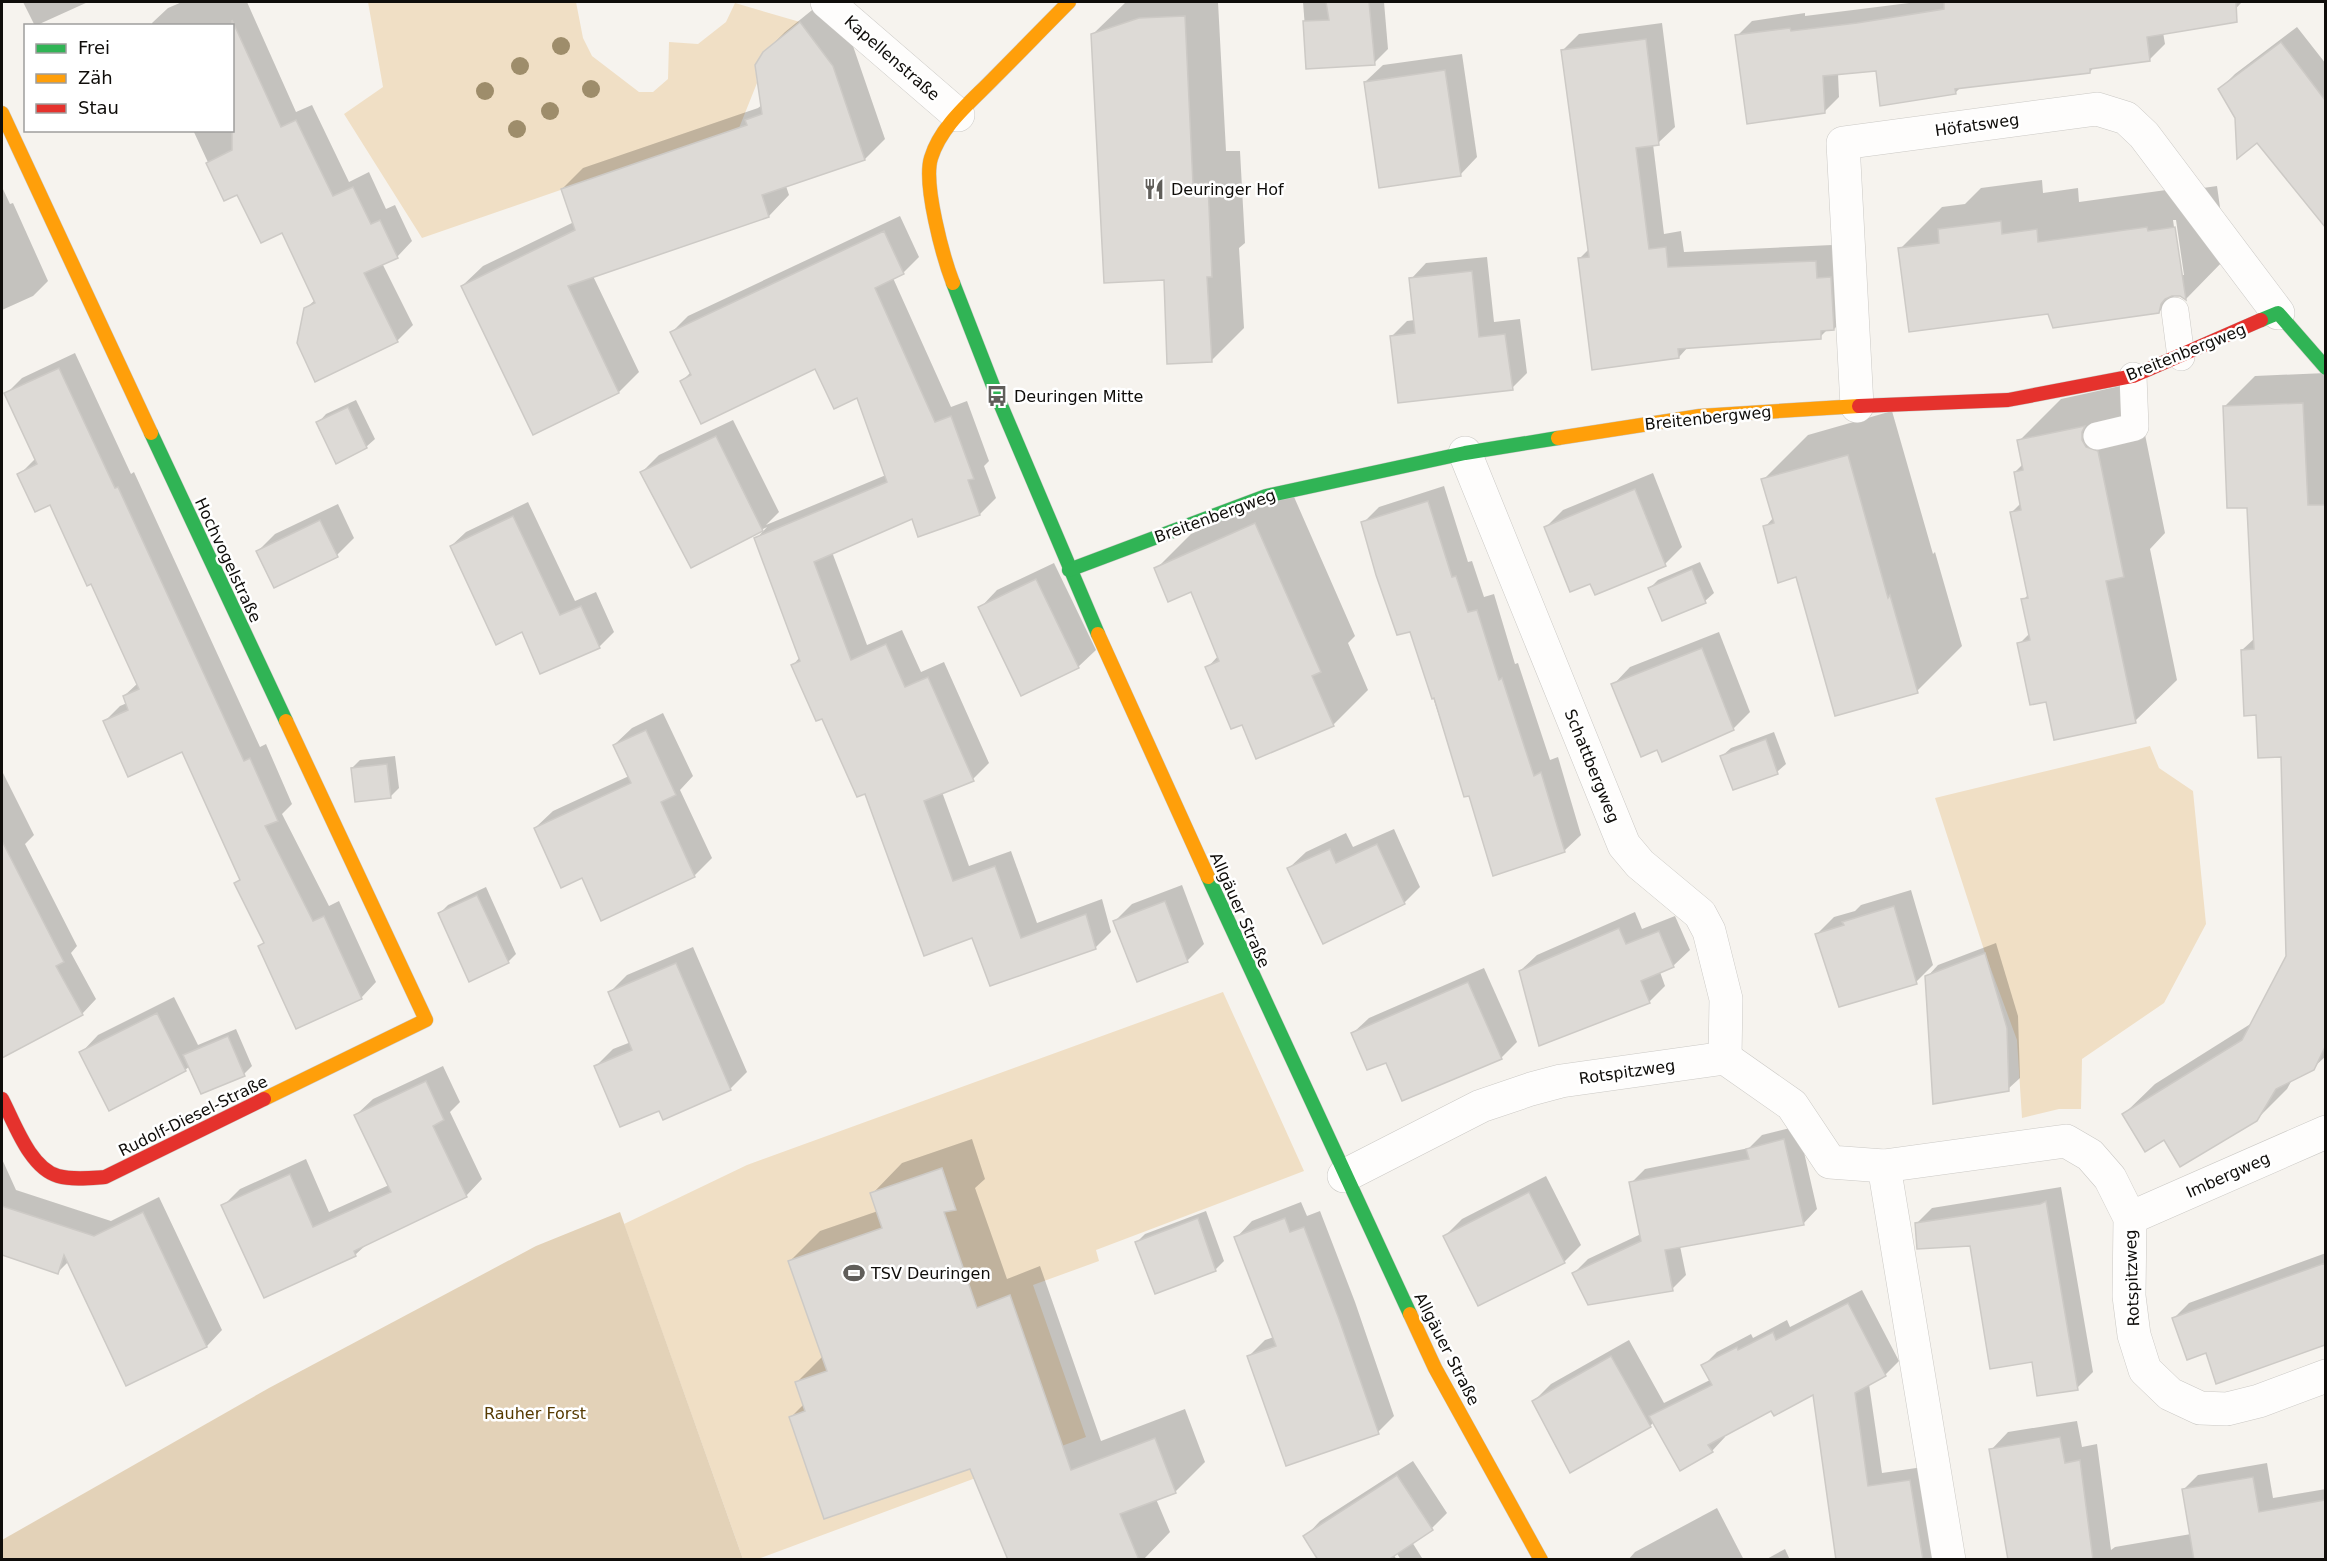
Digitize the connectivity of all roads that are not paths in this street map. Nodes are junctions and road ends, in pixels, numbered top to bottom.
1 (827, 2) edge
2 (1069, 2) edge
3 (2, 113) edge
4 (957, 115) junction
5 (2175, 311) dead end
6 (2278, 313) junction
7 (2181, 357) junction
8 (2325, 368) edge
9 (2133, 376) junction
10 (1857, 406) junction
11 (2097, 436) dead end
12 (1466, 453) junction
13 (1069, 570) junction
14 (426, 1020) joint
15 (1725, 1058) junction
16 (2, 1099) edge
17 (2325, 1132) edge
18 (1884, 1166) junction
19 (1344, 1176) junction
20 (2130, 1218) junction
21 (2325, 1376) edge
22 (1541, 1560) edge
23 (1949, 1560) edge

1 - 4 street, Kapellenstraße
2 - 4 street, Allgäuer Straße
3 - 14 street, Hochvogelstraße
4 - 13 street, Allgäuer Straße
5 - 7 lane
6 - 7 street, Breitenbergweg
6 - 8 street
6 - 10 street, Höfatsweg
7 - 9 street, Breitenbergweg
9 - 10 street, Breitenbergweg
9 - 11 lane
10 - 12 street, Breitenbergweg
12 - 13 street, Breitenbergweg
12 - 15 street, Schattbergweg
13 - 19 street, Allgäuer Straße
14 - 16 street, Rudolf-Diesel-Straße
15 - 18 street, Rotspitzweg
15 - 19 street, Rotspitzweg
17 - 20 street, Imbergweg
18 - 20 street, Rotspitzweg
18 - 23 street
19 - 22 street, Allgäuer Straße
20 - 21 street, Rotspitzweg

